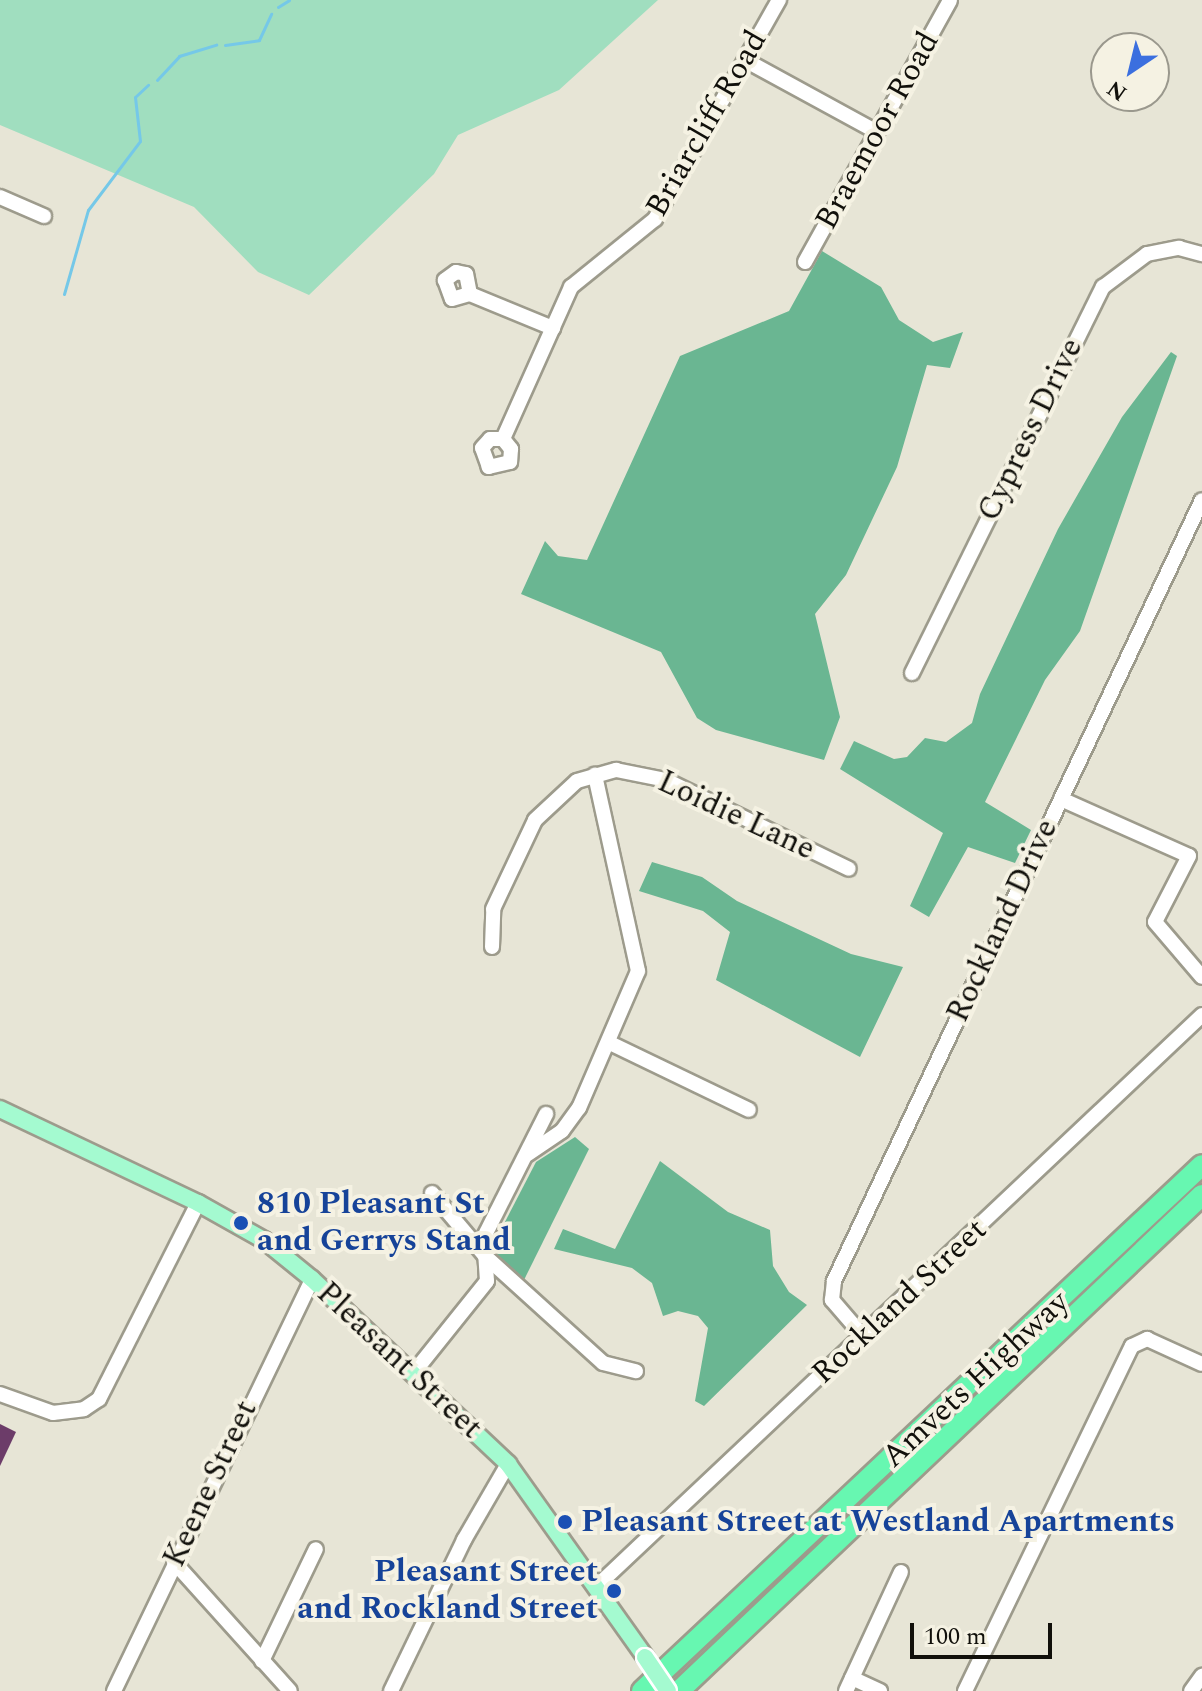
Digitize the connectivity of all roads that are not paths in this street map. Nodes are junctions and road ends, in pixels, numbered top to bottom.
1 (779, 0) edge
2 (950, 0) edge
3 (745, 60) junction
4 (877, 132) junction
5 (0, 197) edge
6 (44, 216) dead end
7 (1202, 254) edge
8 (805, 262) dead end
9 (470, 294) dead end
10 (553, 328) junction
11 (503, 439) dead end
12 (1202, 500) edge
13 (912, 673) dead end
14 (595, 775) junction
15 (1061, 799) junction
16 (849, 869) dead end
17 (492, 947) dead end
18 (1202, 977) edge
19 (1202, 1015) edge
20 (610, 1043) junction
21 (0, 1109) edge
22 (749, 1110) dead end
23 (546, 1114) dead end
24 (528, 1154) junction
25 (1202, 1165) edge
26 (432, 1193) dead end
27 (1202, 1195) edge
28 (198, 1203) junction
29 (485, 1256) junction
30 (312, 1279) junction
31 (863, 1336) junction
32 (1202, 1364) edge
33 (415, 1371) junction
34 (636, 1371) dead end
35 (0, 1394) edge
36 (508, 1464) junction
37 (316, 1549) dead end
38 (174, 1562) junction
39 (901, 1572) dead end
40 (597, 1586) junction
41 (262, 1661) junction
42 (1202, 1676) edge
43 (849, 1684) edge
44 (114, 1691) edge
45 (290, 1691) edge
46 (391, 1691) edge
47 (642, 1691) edge
48 (668, 1691) edge
49 (679, 1691) edge
50 (880, 1691) edge
51 (965, 1691) edge
52 (1191, 1691) edge

1 - 3 street, Briarcliff Road
2 - 4 street, Braemoor Road
3 - 4 street
3 - 10 street, Briarcliff Road
4 - 8 street, Braemoor Road
5 - 6 street
7 - 13 street, Cypress Drive
9 - 10 street
10 - 11 street, Briarcliff Road
12 - 15 street, Rockland Drive
14 - 16 street, Loidie Lane
14 - 17 street, Loidie Lane
14 - 20 street
15 - 18 street
15 - 31 street, Rockland Drive
19 - 31 street, Rockland Street
20 - 22 street
20 - 24 street
21 - 28 main road, Pleasant Street
23 - 24 street
24 - 29 street
25 - 47 highway, Amvets Highway
26 - 29 street
27 - 49 highway, Amvets Highway
28 - 30 main road, Pleasant Street
28 - 35 street
29 - 33 street
29 - 34 street
30 - 33 main road, Pleasant Street
30 - 38 street, Keene Street
31 - 40 street, Rockland Street
32 - 51 street
33 - 36 main road, Pleasant Street
36 - 40 main road, Pleasant Street
36 - 46 street
37 - 41 street
38 - 41 street
38 - 44 street, Keene Street
39 - 43 street
40 - 48 main road, Pleasant Street, bridge
41 - 45 street
42 - 52 street
43 - 50 street

